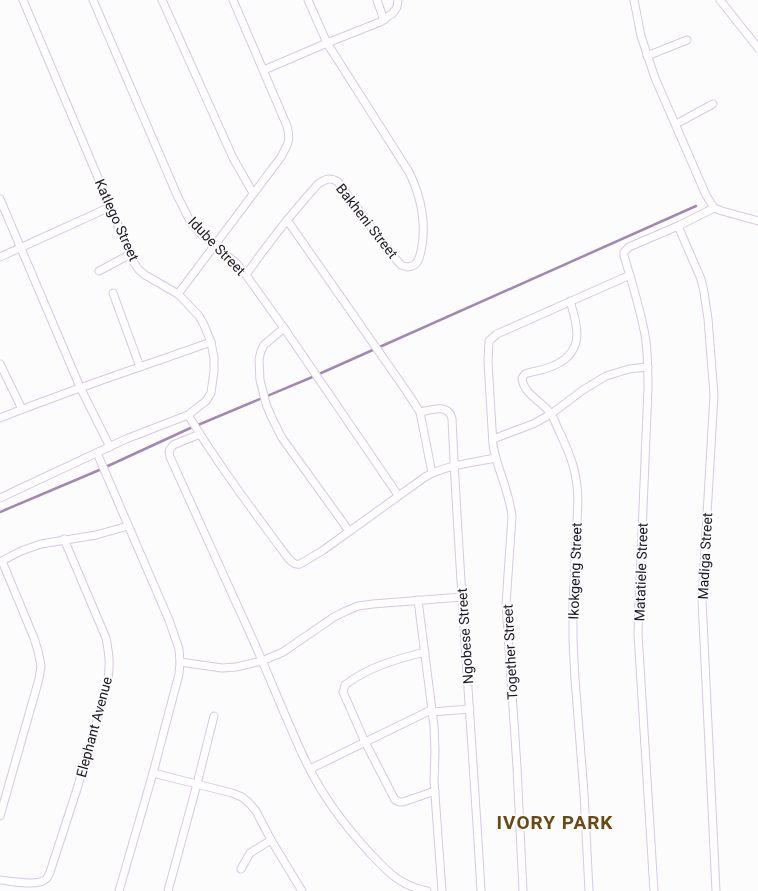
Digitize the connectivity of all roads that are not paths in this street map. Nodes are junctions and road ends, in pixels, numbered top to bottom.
1 (23, 0) edge
2 (93, 0) edge
3 (162, 0) edge
4 (233, 0) edge
5 (308, 0) edge
6 (377, 0) edge
7 (398, 0) edge
8 (634, 0) edge
9 (720, 0) edge
10 (384, 20) junction
11 (687, 40) dead end
12 (327, 43) junction
13 (758, 48) edge
14 (647, 56) junction
15 (264, 70) junction
16 (713, 104) dead end
17 (676, 124) junction
18 (253, 193) junction
19 (0, 199) edge
20 (110, 207) junction
21 (714, 208) junction
22 (287, 220) junction
23 (758, 221) edge
24 (678, 226) junction
25 (215, 245) junction
26 (21, 247) junction
27 (131, 254) junction
28 (0, 257) edge
29 (99, 271) dead end
30 (246, 275) junction
31 (630, 275) junction
32 (113, 293) dead end
33 (178, 294) junction
34 (570, 301) junction
35 (284, 328) junction
36 (211, 342) junction
37 (0, 364) edge
38 (140, 367) junction
39 (648, 367) junction
40 (80, 387) junction
41 (22, 409) junction
42 (420, 412) junction
43 (551, 414) junction
44 (188, 415) junction
45 (0, 418) edge
46 (200, 434) junction
47 (493, 439) junction
48 (110, 447) junction
49 (97, 453) junction
50 (495, 458) junction
51 (454, 466) junction
52 (432, 473) junction
53 (398, 495) junction
54 (0, 498) edge
55 (128, 526) junction
56 (349, 532) junction
57 (64, 539) junction
58 (1, 561) edge
59 (462, 597) junction
60 (418, 600) junction
61 (425, 652) junction
62 (262, 661) junction
63 (180, 662) junction
64 (470, 709) junction
65 (432, 711) junction
66 (214, 716) dead end
67 (365, 742) junction
68 (310, 770) junction
69 (153, 772) junction
70 (197, 784) junction
71 (435, 791) junction
72 (0, 816) edge
73 (271, 840) junction
74 (241, 869) dead end
75 (0, 880) edge
76 (119, 891) edge
77 (168, 891) edge
78 (302, 891) edge
79 (428, 891) edge
80 (442, 891) edge
81 (481, 891) edge
82 (523, 891) edge
83 (589, 891) edge
84 (654, 891) edge
85 (716, 891) edge

1 - 20 street, Katlego Street
2 - 25 street, Idube Street
3 - 18 street
4 - 15 street
5 - 12 street, Bakheni Street
6 - 10 street
7 - 10 street
8 - 14 street
9 - 13 street
10 - 12 street
11 - 14 street
12 - 15 street
12 - 22 street, Bakheni Street
14 - 17 street
15 - 18 street
16 - 17 street
17 - 21 street
18 - 25 street
19 - 26 street
20 - 26 street
20 - 27 street, Katlego Street
21 - 23 street
21 - 24 street
22 - 30 street, Bakheni Street
22 - 42 street
24 - 31 street, Matatiele Street
24 - 85 street, Madiga Street
25 - 30 street, Idube Street
25 - 33 street
26 - 28 street
26 - 40 street
27 - 29 street
27 - 33 street, Katlego Street
30 - 35 street, Idube Street
31 - 34 street
31 - 39 street, Matatiele Street
32 - 38 street
33 - 36 street, Katlego Street
34 - 43 street, Ikokgeng Street
34 - 47 street, Together Street
35 - 53 street, Idube Street
35 - 56 street
36 - 38 street
36 - 44 street, Katlego Street
37 - 41 street
38 - 40 street
39 - 43 street
39 - 84 street, Matatiele Street
40 - 41 street
40 - 48 street
41 - 45 street
42 - 51 street, Ngobese Street
42 - 52 street
43 - 47 street
43 - 83 street, Ikokgeng Street
44 - 46 street
44 - 48 street, Katlego Street
46 - 56 street
46 - 62 street
47 - 50 street, Together Street
48 - 49 street, Katlego Street
49 - 54 street, Katlego Street
49 - 55 street
50 - 51 street
50 - 82 street, Together Street
51 - 52 street
51 - 59 street, Ngobese Street
52 - 53 street
53 - 56 street
55 - 57 street
55 - 63 street
57 - 58 street
57 - 75 street, Elephant Avenue
58 - 72 street
59 - 60 street
59 - 64 street, Ngobese Street
60 - 61 street
60 - 62 street
61 - 65 street
61 - 67 street
62 - 63 street
62 - 68 street
63 - 69 street
64 - 65 street
64 - 81 street, Ngobese Street
65 - 67 street
65 - 71 street
66 - 70 street
67 - 68 street
67 - 71 street
68 - 79 street
69 - 70 street
69 - 76 street
70 - 73 street
70 - 77 street
71 - 80 street
73 - 74 street
73 - 78 street

